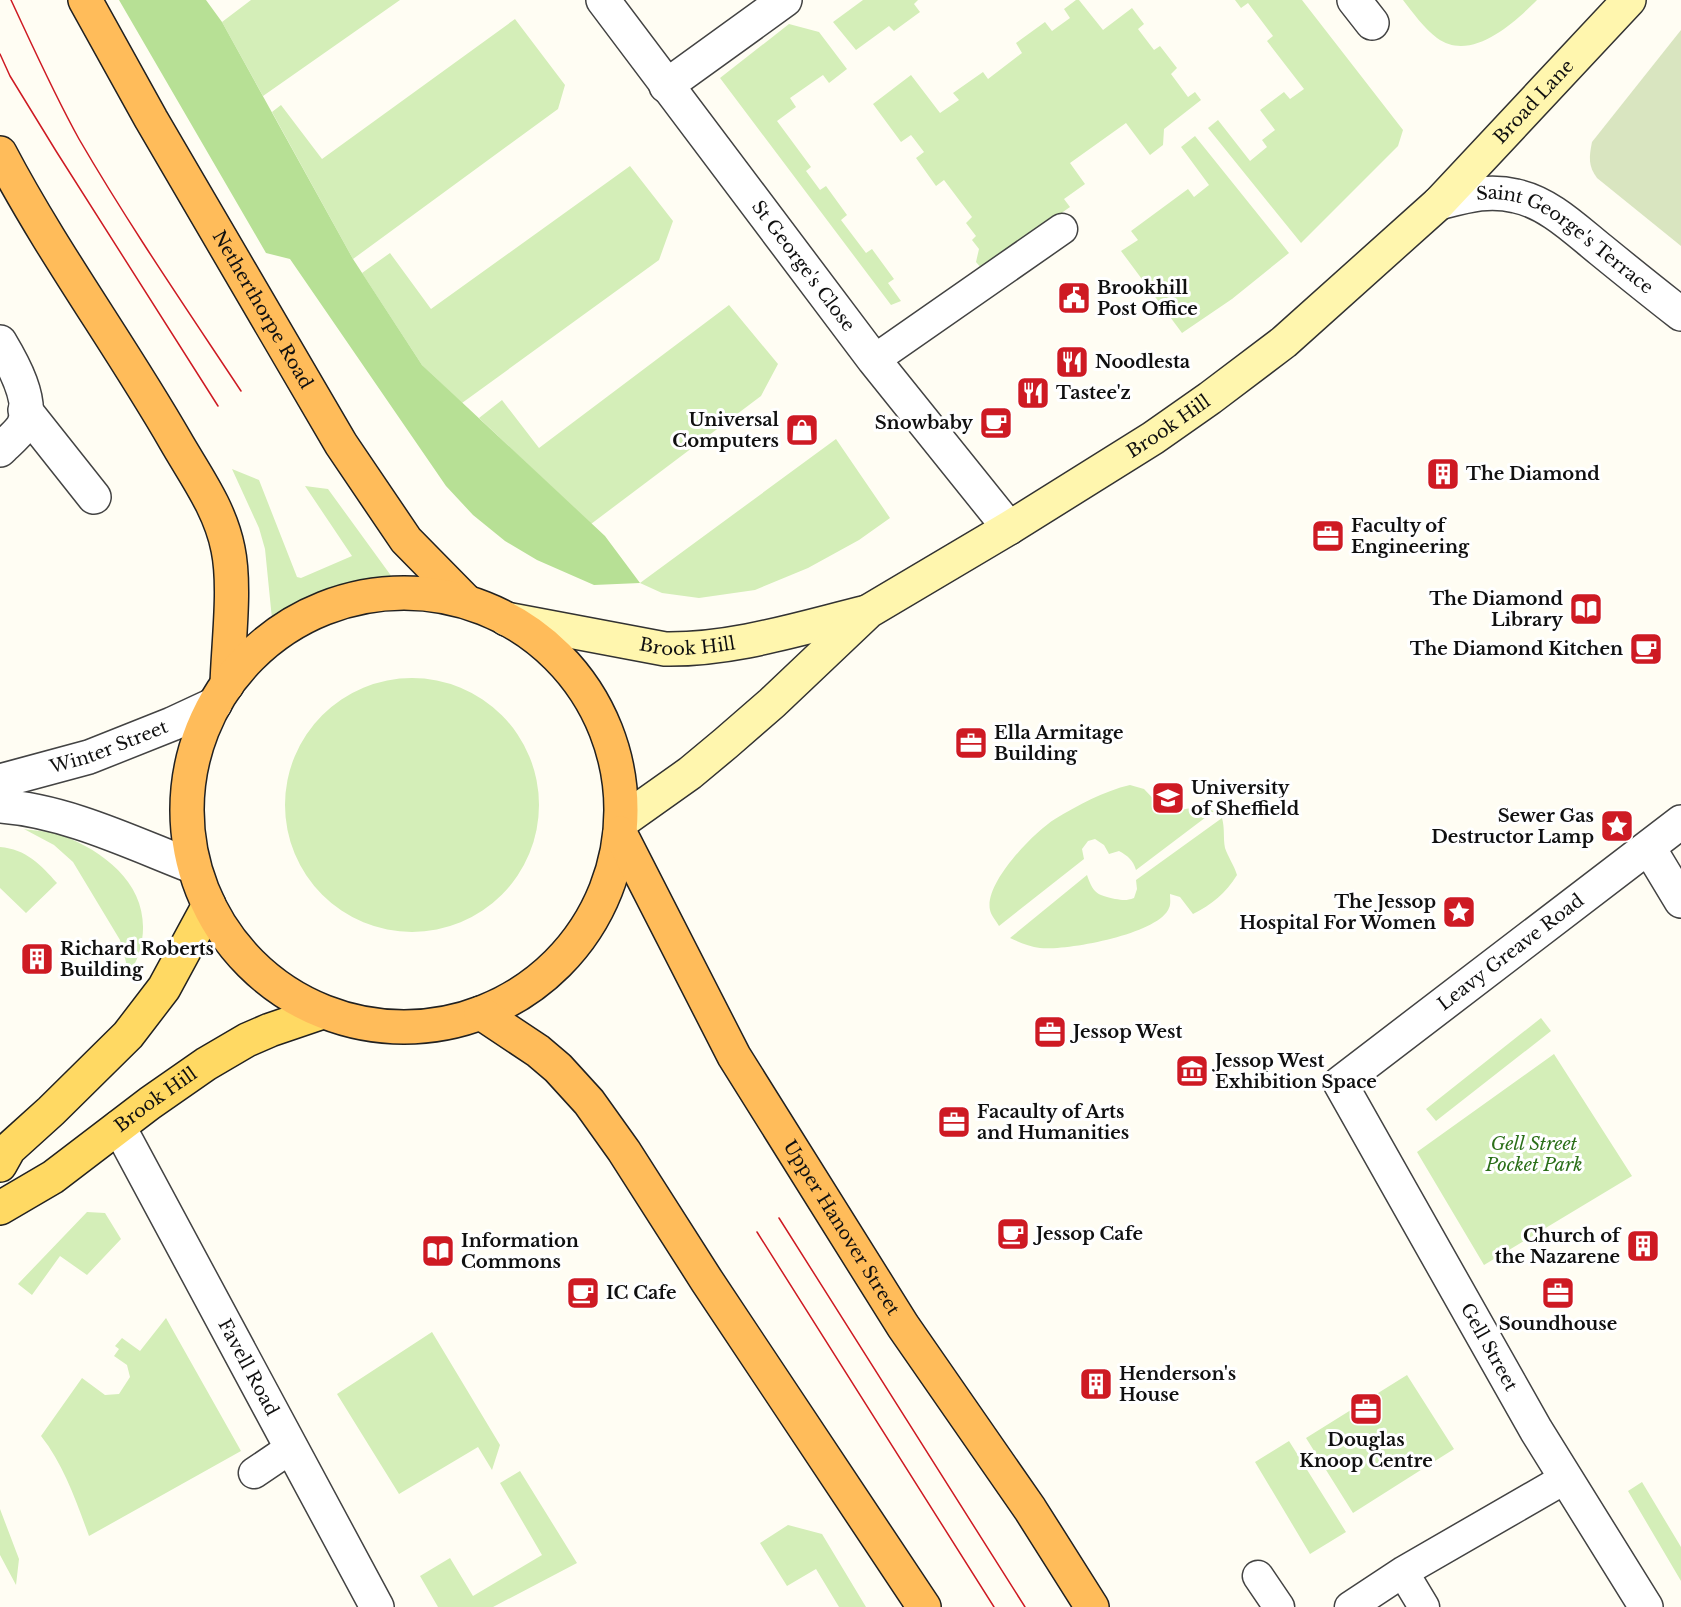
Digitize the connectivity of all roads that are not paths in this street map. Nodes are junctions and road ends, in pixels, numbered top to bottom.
1 (85, 0) edge
2 (603, 0) edge
3 (785, 0) edge
4 (1629, 0) edge
5 (666, 86) junction
6 (0, 153) edge
7 (1439, 203) junction
8 (1062, 229) dead end
9 (1681, 314) edge
10 (0, 342) edge
11 (874, 360) junction
12 (25, 410) junction
13 (0, 450) edge
14 (94, 497) dead end
15 (1009, 528) junction
16 (466, 601) junction
17 (869, 611) junction
18 (506, 619) junction
19 (221, 695) junction
20 (0, 781) edge
21 (0, 807) edge
22 (1681, 822) edge
23 (620, 828) junction
24 (1649, 848) junction
25 (194, 867) junction
26 (1681, 902) edge
27 (209, 905) junction
28 (323, 1012) junction
29 (481, 1013) junction
30 (1340, 1083) joint
31 (119, 1127) junction
32 (0, 1165) edge
33 (0, 1208) edge
34 (291, 1448) junction
35 (254, 1473) dead end
36 (1566, 1478) junction
37 (1403, 1572) junction
38 (1258, 1576) dead end
39 (377, 1607) edge
40 (924, 1607) edge
41 (1092, 1607) edge
42 (1279, 1607) edge
43 (1350, 1607) edge
44 (1424, 1607) edge
45 (1646, 1607) edge

1 - 16 highway, Netherthorpe Road
2 - 5 street, St George's Close
3 - 5 street
4 - 7 main road, Broad Lane
5 - 11 street, St George's Close
6 - 19 highway
7 - 9 street, Saint George's Terrace
7 - 15 main road, Brook Hill
8 - 11 lane
10 - 12 street
11 - 15 street, St George's Close
12 - 13 street
12 - 14 street
15 - 17 main road, Brook Hill
16 - 18 highway
16 - 19 highway
17 - 18 main road, Brook Hill
17 - 23 main road, Brook Hill
18 - 23 highway
19 - 20 street, Winter Street
19 - 25 highway
21 - 25 street
22 - 24 street, Leavy Greave Road
23 - 29 highway
23 - 41 highway, Upper Hanover Street
24 - 26 street
24 - 30 street, Leavy Greave Road
25 - 27 highway
27 - 28 highway
27 - 32 main road
28 - 29 highway
28 - 31 main road, Brook Hill
29 - 40 highway
30 - 36 street, Gell Street
31 - 33 main road, Brook Hill
31 - 34 street, Favell Road
34 - 35 lane
34 - 39 street, Favell Road
36 - 37 lane
36 - 45 street, Gell Street
37 - 43 lane
37 - 44 lane
38 - 42 lane

